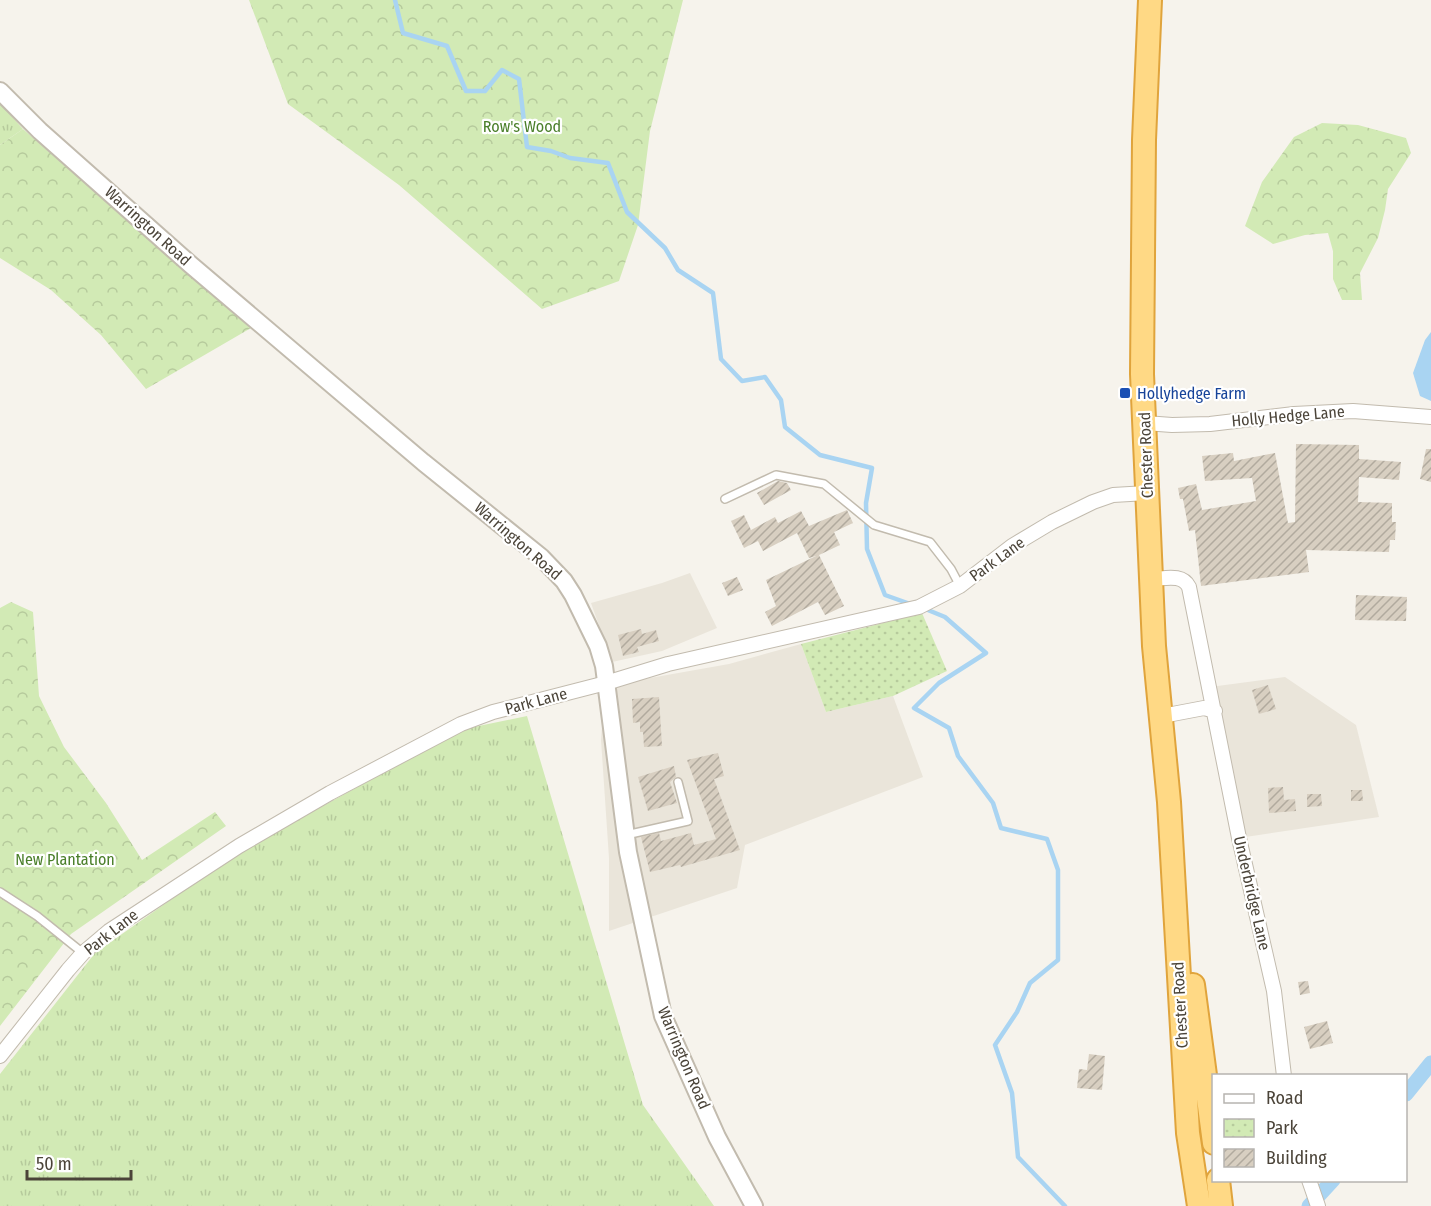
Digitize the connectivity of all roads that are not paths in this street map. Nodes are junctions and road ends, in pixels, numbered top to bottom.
1 (1150, 0) edge
2 (0, 91) edge
3 (1431, 417) edge
4 (1145, 423) junction
5 (1147, 493) junction
6 (725, 500) dead end
7 (1151, 579) junction
8 (960, 586) junction
9 (606, 683) junction
10 (1215, 711) junction
11 (1162, 716) junction
12 (678, 782) dead end
13 (1169, 802) junction
14 (626, 835) junction
15 (0, 892) edge
16 (83, 953) junction
17 (0, 1056) edge
18 (1284, 1074) edge
19 (1212, 1128) edge
20 (1218, 1182) edge
21 (1310, 1182) edge
22 (753, 1206) edge
23 (1199, 1206) edge
24 (1221, 1206) edge
25 (1318, 1206) edge

1 - 4 highway, Chester Road
2 - 9 street, Warrington Road
3 - 4 street, Holly Hedge Lane
4 - 5 highway, Chester Road
5 - 7 highway, Chester Road
5 - 8 street, Park Lane
6 - 8 lane
7 - 10 street, Underbridge Lane
7 - 11 highway, Chester Road
8 - 9 street, Park Lane
9 - 14 street, Warrington Road
9 - 16 street, Park Lane
10 - 11 street
10 - 18 street, Underbridge Lane
11 - 13 highway, Chester Road
12 - 14 lane
13 - 19 highway, Chester Road
13 - 23 highway, Chester Road
14 - 22 street, Warrington Road
15 - 16 lane
16 - 17 street, Park Lane
20 - 24 highway
21 - 25 street

